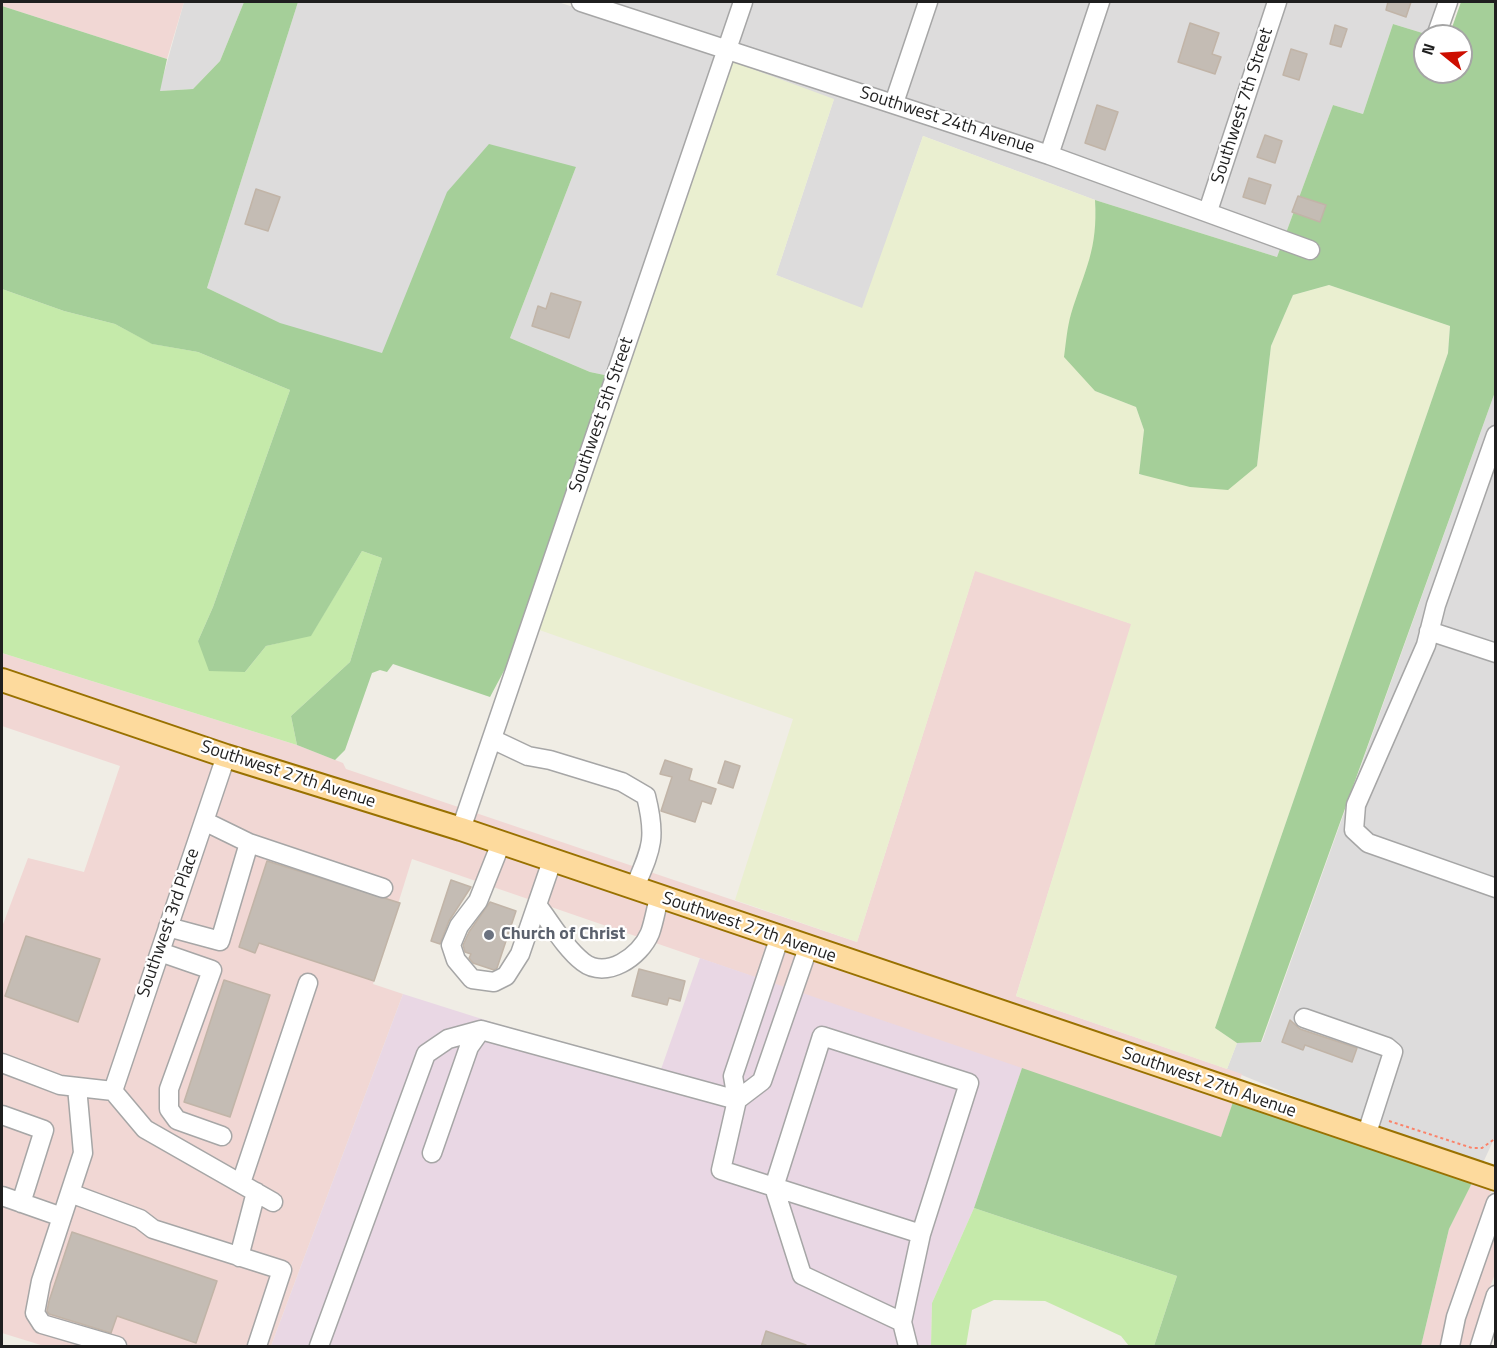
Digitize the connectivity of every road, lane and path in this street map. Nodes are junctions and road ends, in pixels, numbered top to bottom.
1 (581, 2) edge
2 (744, 2) edge
3 (928, 2) edge
4 (1100, 2) edge
5 (1277, 2) edge
6 (1448, 2) edge
7 (1441, 24) edge
8 (728, 48) junction
9 (894, 103) junction
10 (1049, 155) junction
11 (1208, 211) junction
12 (1310, 250) dead end
13 (1496, 435) edge
14 (1430, 631) junction
15 (1496, 653) edge
16 (2, 680) edge
17 (492, 739) junction
18 (226, 756) junction
19 (204, 822) junction
20 (461, 829) junction
21 (249, 843) junction
22 (501, 843) junction
23 (552, 861) junction
24 (383, 888) dead end
25 (1496, 888) edge
26 (634, 889) junction
27 (658, 898) junction
28 (537, 905) junction
29 (168, 927) junction
30 (779, 939) junction
31 (808, 948) junction
32 (160, 952) junction
33 (308, 983) dead end
34 (1304, 1018) dead end
35 (481, 1030) junction
36 (2, 1063) edge
37 (77, 1087) junction
38 (112, 1091) junction
39 (737, 1100) junction
40 (2, 1115) edge
41 (1383, 1119) dead end
42 (222, 1136) dead end
43 (1366, 1136) junction
44 (1496, 1138) edge
45 (432, 1153) dead end
46 (1496, 1179) edge
47 (249, 1187) junction
48 (774, 1187) junction
49 (70, 1193) junction
50 (2, 1196) edge
51 (273, 1202) dead end
52 (21, 1203) junction
53 (1496, 1203) edge
54 (63, 1217) junction
55 (921, 1234) junction
56 (239, 1257) junction
57 (1496, 1295) edge
58 (902, 1322) junction
59 (117, 1347) edge
60 (257, 1347) edge
61 (319, 1347) edge
62 (908, 1347) edge
63 (1450, 1347) edge
64 (1480, 1347) edge

1 - 8 street, Southwest 24th Avenue
2 - 8 street, Southwest 5th Street
3 - 9 street
4 - 10 street
5 - 11 street, Southwest 7th Street
6 - 7 street
8 - 9 street, Southwest 24th Avenue
8 - 17 street, Southwest 5th Street
9 - 10 street, Southwest 24th Avenue
10 - 11 street, Southwest 24th Avenue
11 - 12 street, Southwest 24th Avenue
13 - 14 street
14 - 15 street
14 - 25 street
16 - 18 main road, Southwest 27th Avenue
17 - 20 street, Southwest 5th Street
17 - 26 street
18 - 19 street, Southwest 3rd Place
18 - 20 main road, Southwest 27th Avenue
19 - 21 street
19 - 29 street, Southwest 3rd Place
20 - 22 main road, Southwest 27th Avenue
21 - 24 street
21 - 29 street
22 - 23 main road, Southwest 27th Avenue
22 - 28 street
23 - 26 main road, Southwest 27th Avenue
23 - 28 street
26 - 27 main road, Southwest 27th Avenue
27 - 28 street
27 - 30 main road, Southwest 27th Avenue
29 - 32 street, Southwest 3rd Place
30 - 31 main road, Southwest 27th Avenue
30 - 39 street
31 - 39 street
31 - 43 main road, Southwest 27th Avenue
32 - 38 street, Southwest 3rd Place
32 - 42 street
33 - 47 street
34 - 43 street
35 - 39 street
35 - 45 street
35 - 61 street
36 - 37 street
37 - 38 street
37 - 49 street
38 - 47 street
39 - 48 street
40 - 52 street
41 - 44 path
43 - 46 main road, Southwest 27th Avenue
47 - 51 street
47 - 56 street
48 - 55 street
48 - 55 street
48 - 58 street
49 - 54 street
49 - 56 street
50 - 52 street
52 - 54 street
53 - 63 street
54 - 59 street
55 - 58 street
56 - 60 street
57 - 64 street
58 - 62 street

